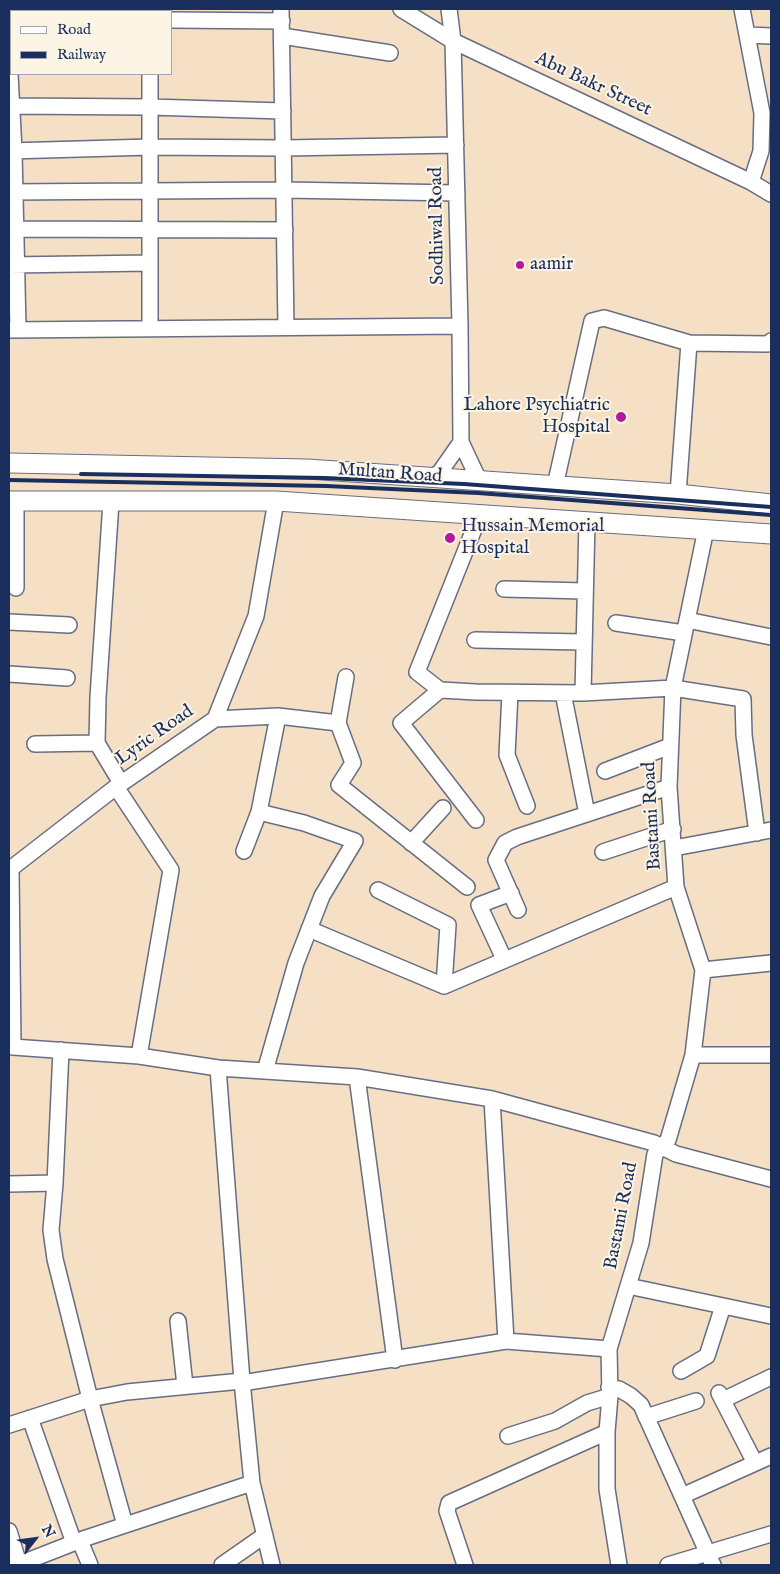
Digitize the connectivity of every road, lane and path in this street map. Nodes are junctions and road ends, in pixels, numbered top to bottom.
1 (401, 9) edge
2 (449, 9) edge
3 (742, 9) edge
4 (172, 20) edge
5 (282, 22) edge
6 (747, 36) junction
7 (771, 36) edge
8 (453, 41) junction
9 (390, 53) dead end
10 (10, 74) edge
11 (150, 75) edge
12 (10, 106) edge
13 (150, 107) junction
14 (283, 111) junction
15 (456, 145) junction
16 (150, 147) junction
17 (284, 148) junction
18 (12, 151) edge
19 (751, 182) junction
20 (284, 190) junction
21 (12, 192) edge
22 (150, 192) junction
23 (457, 193) junction
24 (771, 194) edge
25 (12, 229) edge
26 (150, 230) junction
27 (285, 230) junction
28 (150, 263) junction
29 (12, 265) edge
30 (460, 326) junction
31 (286, 327) junction
32 (150, 328) junction
33 (13, 329) edge
34 (771, 341) edge
35 (689, 343) junction
36 (461, 442) junction
37 (9, 463) edge
38 (433, 477) junction
39 (482, 481) junction
40 (555, 486) junction
41 (678, 494) junction
42 (13, 501) edge
43 (276, 501) junction
44 (111, 502) junction
45 (771, 504) edge
46 (480, 514) junction
47 (587, 521) junction
48 (706, 528) junction
49 (771, 534) edge
50 (16, 588) dead end
51 (504, 589) dead end
52 (585, 591) junction
53 (9, 622) edge
54 (616, 623) dead end
55 (69, 625) dead end
56 (685, 627) junction
57 (771, 637) edge
58 (475, 640) dead end
59 (584, 642) junction
60 (9, 674) edge
61 (346, 677) dead end
62 (67, 678) dead end
63 (673, 688) junction
64 (440, 690) junction
65 (510, 693) junction
66 (563, 693) junction
67 (583, 693) junction
68 (278, 716) junction
69 (215, 719) junction
70 (338, 722) junction
71 (97, 743) junction
72 (35, 744) dead end
73 (670, 746) junction
74 (605, 771) dead end
75 (118, 785) junction
76 (669, 787) junction
77 (527, 806) dead end
78 (443, 808) dead end
79 (259, 812) junction
80 (587, 814) junction
81 (476, 820) dead end
82 (673, 829) junction
83 (764, 831) edge
84 (411, 843) junction
85 (674, 848) junction
86 (244, 851) dead end
87 (603, 852) dead end
88 (10, 869) edge
89 (467, 887) dead end
90 (676, 887) junction
91 (378, 890) dead end
92 (511, 893) junction
93 (518, 910) dead end
94 (309, 929) junction
95 (504, 959) junction
96 (771, 963) edge
97 (702, 970) junction
98 (444, 986) junction
99 (11, 988) edge
100 (61, 1050) junction
101 (693, 1055) junction
102 (771, 1055) edge
103 (138, 1056) junction
104 (218, 1068) junction
105 (265, 1071) junction
106 (357, 1077) junction
107 (492, 1099) junction
108 (662, 1148) junction
109 (771, 1179) edge
110 (55, 1183) junction
111 (9, 1184) edge
112 (628, 1286) junction
113 (723, 1306) junction
114 (771, 1316) edge
115 (178, 1321) dead end
116 (506, 1341) junction
117 (609, 1349) junction
118 (395, 1360) junction
119 (681, 1371) dead end
120 (771, 1376) edge
121 (242, 1382) junction
122 (185, 1386) junction
123 (610, 1391) junction
124 (90, 1399) junction
125 (696, 1401) dead end
126 (646, 1417) junction
127 (30, 1418) junction
128 (9, 1425) edge
129 (607, 1432) junction
130 (508, 1436) dead end
131 (771, 1456) edge
132 (755, 1464) junction
133 (252, 1483) junction
134 (682, 1496) junction
135 (125, 1525) junction
136 (9, 1530) edge
137 (771, 1534) edge
138 (265, 1535) junction
139 (77, 1542) junction
140 (711, 1559) edge
141 (18, 1565) edge
142 (90, 1565) edge
143 (222, 1565) edge
144 (272, 1565) edge
145 (465, 1565) edge
146 (619, 1565) edge
147 (668, 1565) edge

1 - 8 street, Abu Bakr Street
2 - 8 street, Sodhiwal Road
3 - 6 street
4 - 5 street
5 - 9 street
5 - 14 street
6 - 7 street
6 - 19 street
8 - 15 street, Sodhiwal Road
8 - 19 street, Abu Bakr Street
10 - 12 street
11 - 13 street
12 - 13 street
12 - 18 street
13 - 14 street
13 - 16 street
14 - 17 street
15 - 17 street
15 - 23 street, Sodhiwal Road
16 - 17 street
16 - 18 street
16 - 22 street
17 - 20 street
18 - 21 street
19 - 24 street, Abu Bakr Street
20 - 22 street
20 - 23 street
20 - 27 street
21 - 22 street
21 - 25 street
22 - 26 street
23 - 30 street, Sodhiwal Road
25 - 26 street
25 - 29 street
26 - 27 street
26 - 28 street
27 - 31 street
28 - 29 street
28 - 32 street
29 - 33 street
30 - 31 street
30 - 36 street, Sodhiwal Road
31 - 32 street
32 - 33 street
34 - 35 street
35 - 40 street
35 - 41 street
36 - 38 street
36 - 39 street, Sodhiwal Road
37 - 38 main road, Multan Road
38 - 39 main road, Multan Road
39 - 40 main road, Multan Road
40 - 41 main road, Multan Road
41 - 45 main road, Multan Road
42 - 44 main road, Multan Road
42 - 50 street
43 - 44 main road, Multan Road
43 - 46 main road, Multan Road
43 - 69 street, Lyric Road
44 - 71 street
46 - 47 main road, Multan Road
46 - 64 street
47 - 48 main road, Multan Road
47 - 52 street
48 - 49 main road, Multan Road
48 - 56 street, Bastami Road
51 - 52 street
52 - 59 street
53 - 55 street
54 - 56 street
56 - 57 street
56 - 63 street, Bastami Road
58 - 59 street
59 - 67 street
60 - 62 street
61 - 70 street
63 - 67 street
63 - 73 street, Bastami Road
63 - 83 street
64 - 65 street
64 - 81 street
65 - 66 street
65 - 77 street
66 - 67 street
66 - 80 street
68 - 69 street
68 - 70 street
68 - 79 street
69 - 75 street, Lyric Road
70 - 84 street
71 - 72 street
71 - 75 street
73 - 74 street
73 - 76 street, Bastami Road
75 - 88 street, Lyric Road
75 - 103 street
76 - 80 street
76 - 82 street, Bastami Road
78 - 84 street
79 - 86 street
79 - 94 street
80 - 92 street
82 - 85 street, Bastami Road
82 - 87 street
83 - 85 street
84 - 89 street
85 - 90 street, Bastami Road
88 - 99 street
90 - 95 street
90 - 97 street, Bastami Road
91 - 98 street
92 - 93 street
92 - 95 street
94 - 98 street
94 - 105 street
95 - 98 street
96 - 97 street
97 - 101 street, Bastami Road
99 - 100 street
100 - 103 street
100 - 110 street
101 - 102 street
101 - 108 street, Bastami Road
103 - 104 street
104 - 105 street
104 - 121 street
105 - 106 street
106 - 107 street
106 - 118 street
107 - 108 street
107 - 116 street
108 - 109 street
108 - 112 street, Bastami Road
110 - 111 street
110 - 124 street
112 - 113 street
112 - 117 street, Bastami Road
113 - 114 street
113 - 119 street
115 - 122 street
116 - 117 street
116 - 118 street
117 - 123 street, Bastami Road
118 - 121 street
120 - 132 street
121 - 122 street
121 - 133 street
122 - 124 street
123 - 126 street
123 - 129 street, Bastami Road
123 - 130 street
124 - 127 street
124 - 135 street
125 - 126 street
126 - 134 street
127 - 128 street
127 - 139 street
129 - 145 street
129 - 146 street, Bastami Road
131 - 132 street
132 - 134 street
133 - 135 street
133 - 138 street
134 - 140 street
135 - 139 street
136 - 141 street
137 - 140 street
138 - 143 street
138 - 144 street
139 - 141 street
139 - 142 street
140 - 147 street

